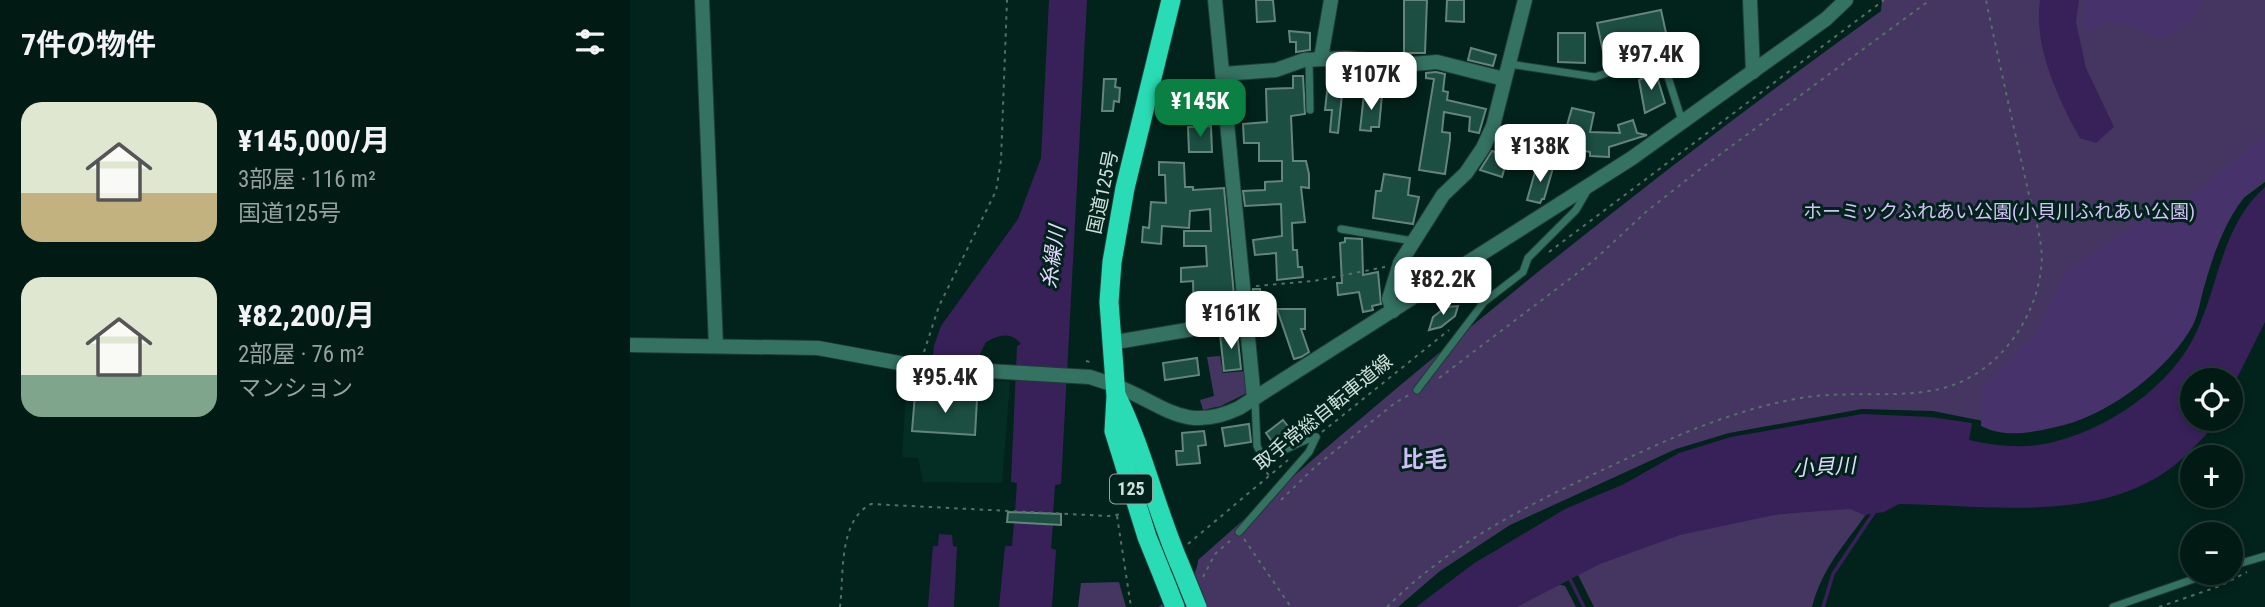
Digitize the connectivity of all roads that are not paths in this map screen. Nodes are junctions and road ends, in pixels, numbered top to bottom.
1 (702, 0) edge
2 (1171, 0) edge
3 (1215, 0) edge
4 (1331, 0) edge
5 (1525, 0) edge
6 (1750, 0) edge
7 (1846, 0) edge
8 (1315, 59) junction
9 (1508, 64) junction
10 (1754, 72) junction
11 (1223, 74) junction
12 (1504, 79) junction
13 (1310, 110) dead end
14 (1683, 124) junction
15 (1591, 184) junction
16 (1341, 229) dead end
17 (1413, 241) junction
18 (1393, 311) junction
19 (1246, 320) junction
20 (1110, 343) junction
21 (630, 345) edge
22 (716, 346) junction
23 (1417, 390) road end
24 (1115, 391) junction
25 (1254, 399) junction
26 (1239, 532) road end
27 (2264, 556) edge
28 (2243, 562) edge
29 (2180, 584) edge
30 (1175, 607) edge
31 (1197, 607) edge
32 (2113, 607) edge

1 - 22 street
2 - 20 highway, 国道125号 / 125
3 - 11 street
4 - 8 street
5 - 9 street
6 - 10 street
7 - 10 street
8 - 11 street
8 - 12 street
8 - 13 lane
9 - 12 street
9 - 14 lane
10 - 14 street
11 - 19 street
12 - 17 street
14 - 15 street
15 - 18 street
15 - 23 lane
16 - 17 lane
17 - 18 street
18 - 25 street
19 - 20 street
19 - 25 street
20 - 24 highway, 国道125号 / 125
21 - 22 street
22 - 24 street
24 - 25 street
24 - 30 highway, 国道125号 / 125, bridge
24 - 31 highway, 国道125号 / 125, bridge
25 - 26 lane
27 - 28 lane
29 - 32 lane

